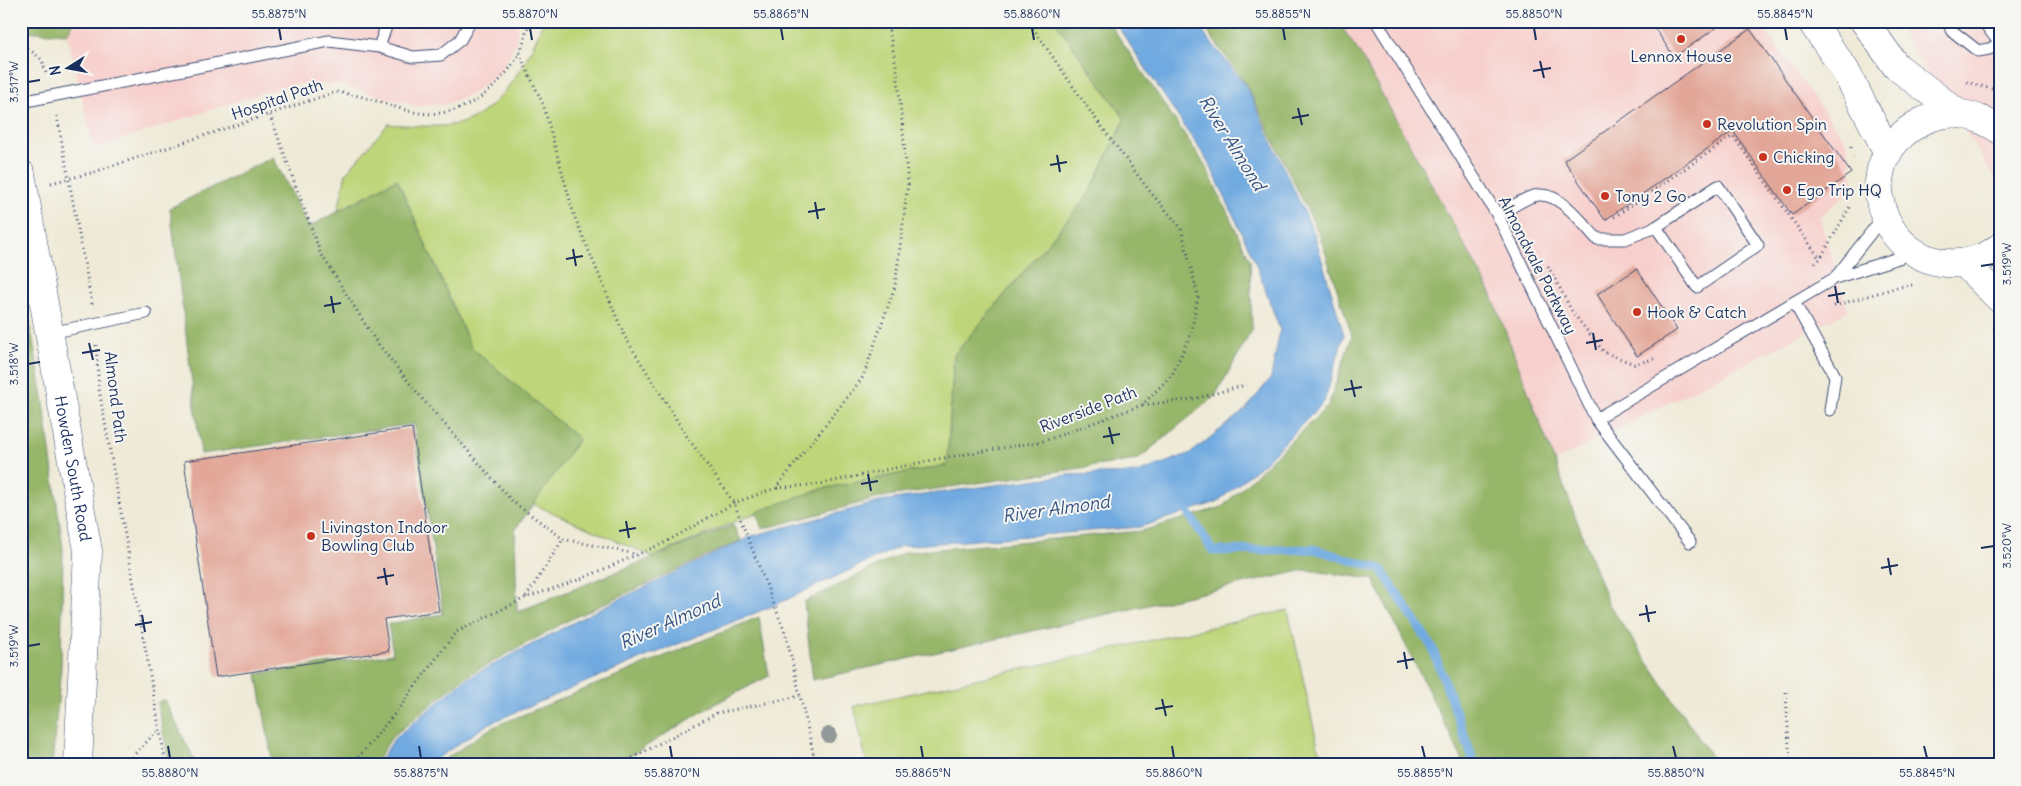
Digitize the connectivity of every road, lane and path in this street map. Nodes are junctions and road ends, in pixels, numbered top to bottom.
1 (388, 21) edge
2 (468, 21) edge
3 (530, 21) edge
4 (887, 21) edge
5 (1028, 21) edge
6 (1376, 21) edge
7 (1812, 21) edge
8 (1864, 21) edge
9 (1949, 21) edge
10 (1982, 21) edge
11 (21, 42) edge
12 (2000, 44) edge
13 (379, 47) junction
14 (519, 53) junction
15 (52, 95) junction
16 (21, 102) edge
17 (1959, 114) junction
18 (270, 115) junction
19 (2000, 130) edge
20 (1850, 142) dead end
21 (1888, 153) junction
22 (1853, 168) dead end
23 (68, 180) junction
24 (23, 181) edge
25 (1852, 204) dead end
26 (1498, 216) junction
27 (1884, 216) junction
28 (1656, 227) junction
29 (2000, 247) edge
30 (1915, 253) junction
31 (1820, 259) dead end
32 (1964, 263) junction
33 (1835, 278) junction
34 (1917, 284) dead end
35 (1794, 302) junction
36 (1994, 310) edge
37 (146, 313) dead end
38 (95, 323) junction
39 (1806, 323) junction
40 (50, 333) junction
41 (2000, 334) edge
42 (1246, 386) dead end
43 (1142, 405) junction
44 (1830, 410) dead end
45 (1596, 419) junction
46 (776, 488) junction
47 (734, 503) junction
48 (564, 539) junction
49 (1690, 542) dead end
50 (637, 554) junction
51 (525, 598) junction
52 (1786, 692) dead end
53 (800, 696) junction
54 (159, 729) junction
55 (78, 765) edge
56 (127, 765) edge
57 (166, 765) edge
58 (352, 765) edge
59 (619, 765) edge
60 (816, 765) edge
61 (1790, 765) edge

1 - 13 lane
2 - 13 lane
3 - 14 path, Hospital Path
4 - 46 path
5 - 43 path, Riverside Path
6 - 26 lane, Almondvale Parkway
7 - 21 street
8 - 17 street
9 - 12 lane
10 - 12 lane
11 - 15 path, Almond Path
13 - 15 lane
14 - 18 path, Hospital Path
14 - 47 path
15 - 16 lane
15 - 23 path, Almond Path
17 - 19 street
17 - 21 street
18 - 23 path, Hospital Path
18 - 48 path
20 - 22 path
21 - 27 street
23 - 24 path, Hospital Path
23 - 38 path, Almond Path
24 - 40 street, Howden South Road
25 - 31 path
26 - 28 lane
26 - 45 lane, Almondvale Parkway
27 - 30 street
27 - 33 lane
28 - 28 lane
29 - 32 street
30 - 32 street
30 - 33 lane
32 - 36 street
33 - 35 lane
34 - 39 path
35 - 39 lane
35 - 45 lane
36 - 41 path
37 - 38 lane
38 - 40 lane
38 - 54 path, Almond Path
39 - 44 lane
40 - 55 street, Howden South Road
42 - 43 path
43 - 46 path, Riverside Path
45 - 49 lane, Almondvale Parkway
46 - 47 path, Riverside Path
47 - 50 path, Riverside Path
47 - 53 path
48 - 50 path
48 - 51 path
50 - 51 path, Riverside Path
51 - 58 path, Riverside Path
52 - 61 path
53 - 59 path
53 - 60 path
54 - 56 path
54 - 57 path, Almond Path

